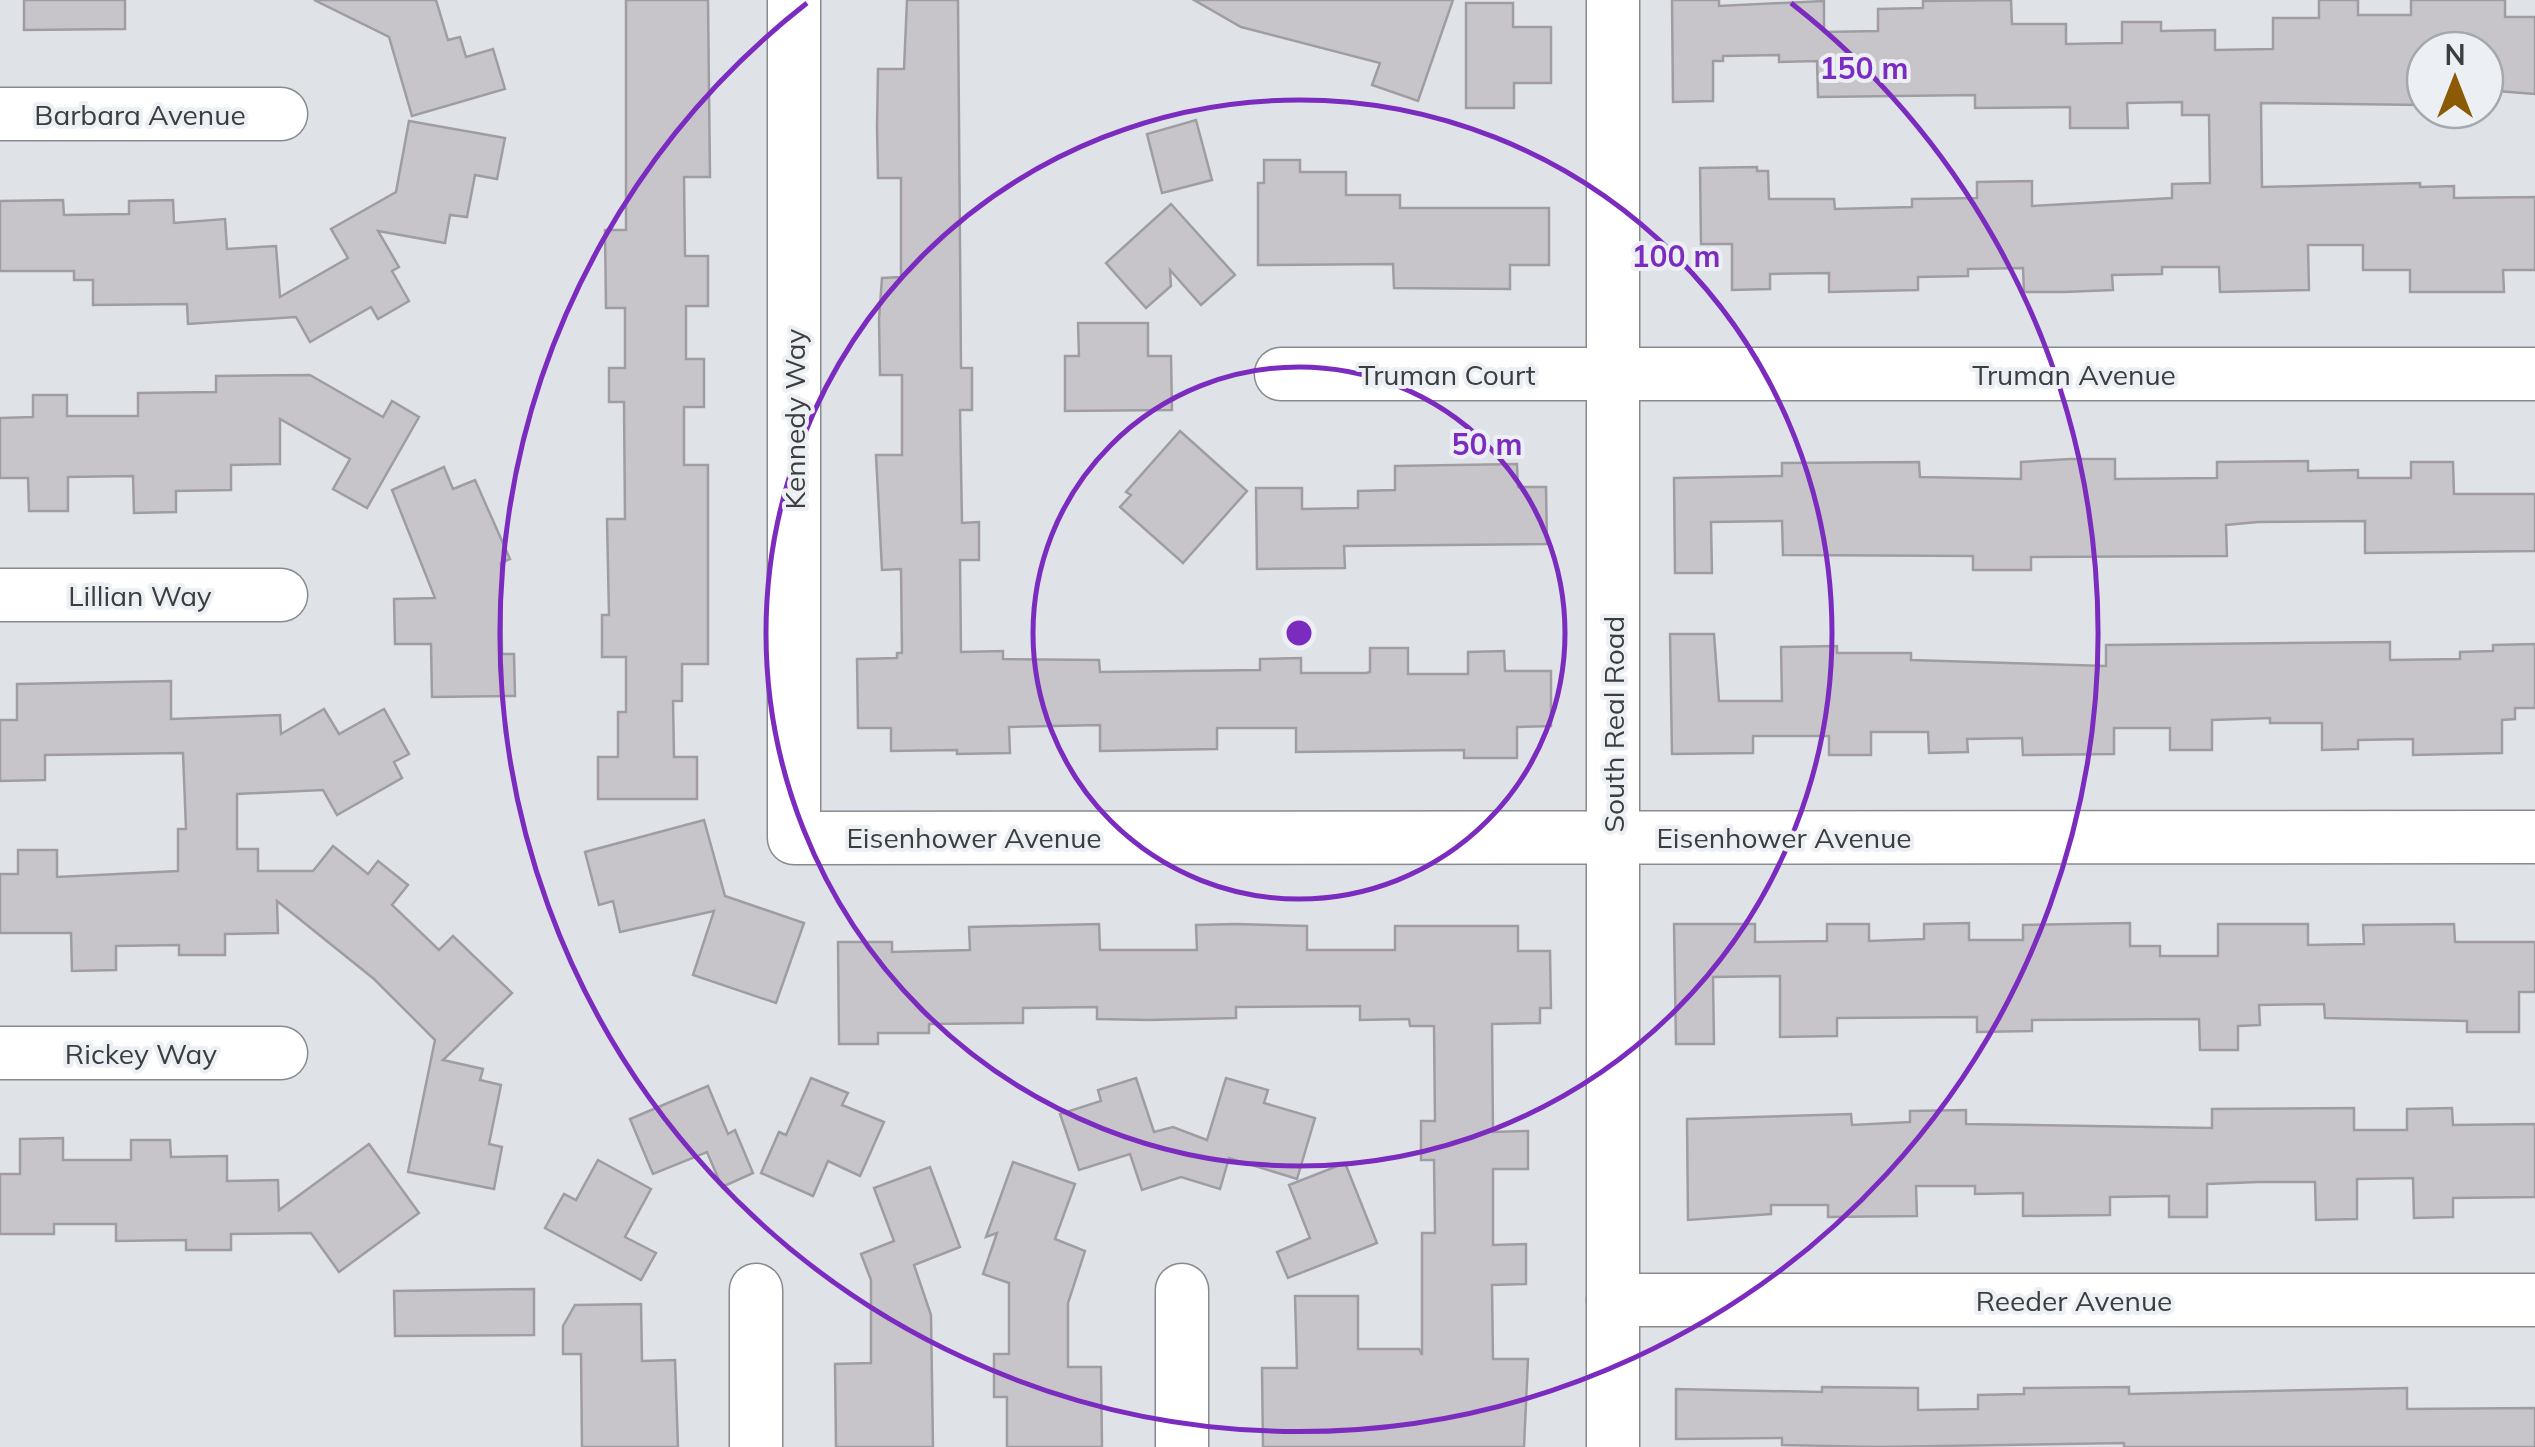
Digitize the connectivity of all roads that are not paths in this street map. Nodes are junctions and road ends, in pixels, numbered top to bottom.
1 (794, 0) edge
2 (1614, 0) edge
3 (0, 114) edge
4 (281, 114) dead end
5 (1281, 374) dead end
6 (1614, 374) junction
7 (2535, 374) edge
8 (0, 595) edge
9 (281, 595) dead end
10 (1614, 837) junction
11 (2535, 837) edge
12 (794, 838) joint
13 (0, 1053) edge
14 (282, 1053) dead end
15 (756, 1290) dead end
16 (1182, 1290) dead end
17 (1614, 1300) junction
18 (2535, 1300) edge
19 (756, 1447) edge
20 (1182, 1447) edge
21 (1614, 1447) edge

1 - 12 street, Kennedy Way
2 - 6 street, South Real Road
3 - 4 street, Barbara Avenue
5 - 6 street, Truman Court
6 - 7 street, Truman Avenue
6 - 10 street, South Real Road
8 - 9 street, Lillian Way
10 - 11 street, Eisenhower Avenue
10 - 12 street, Eisenhower Avenue
10 - 17 street, South Real Road
13 - 14 street, Rickey Way
15 - 19 street
16 - 20 street
17 - 18 street, Reeder Avenue
17 - 21 street, South Real Road

